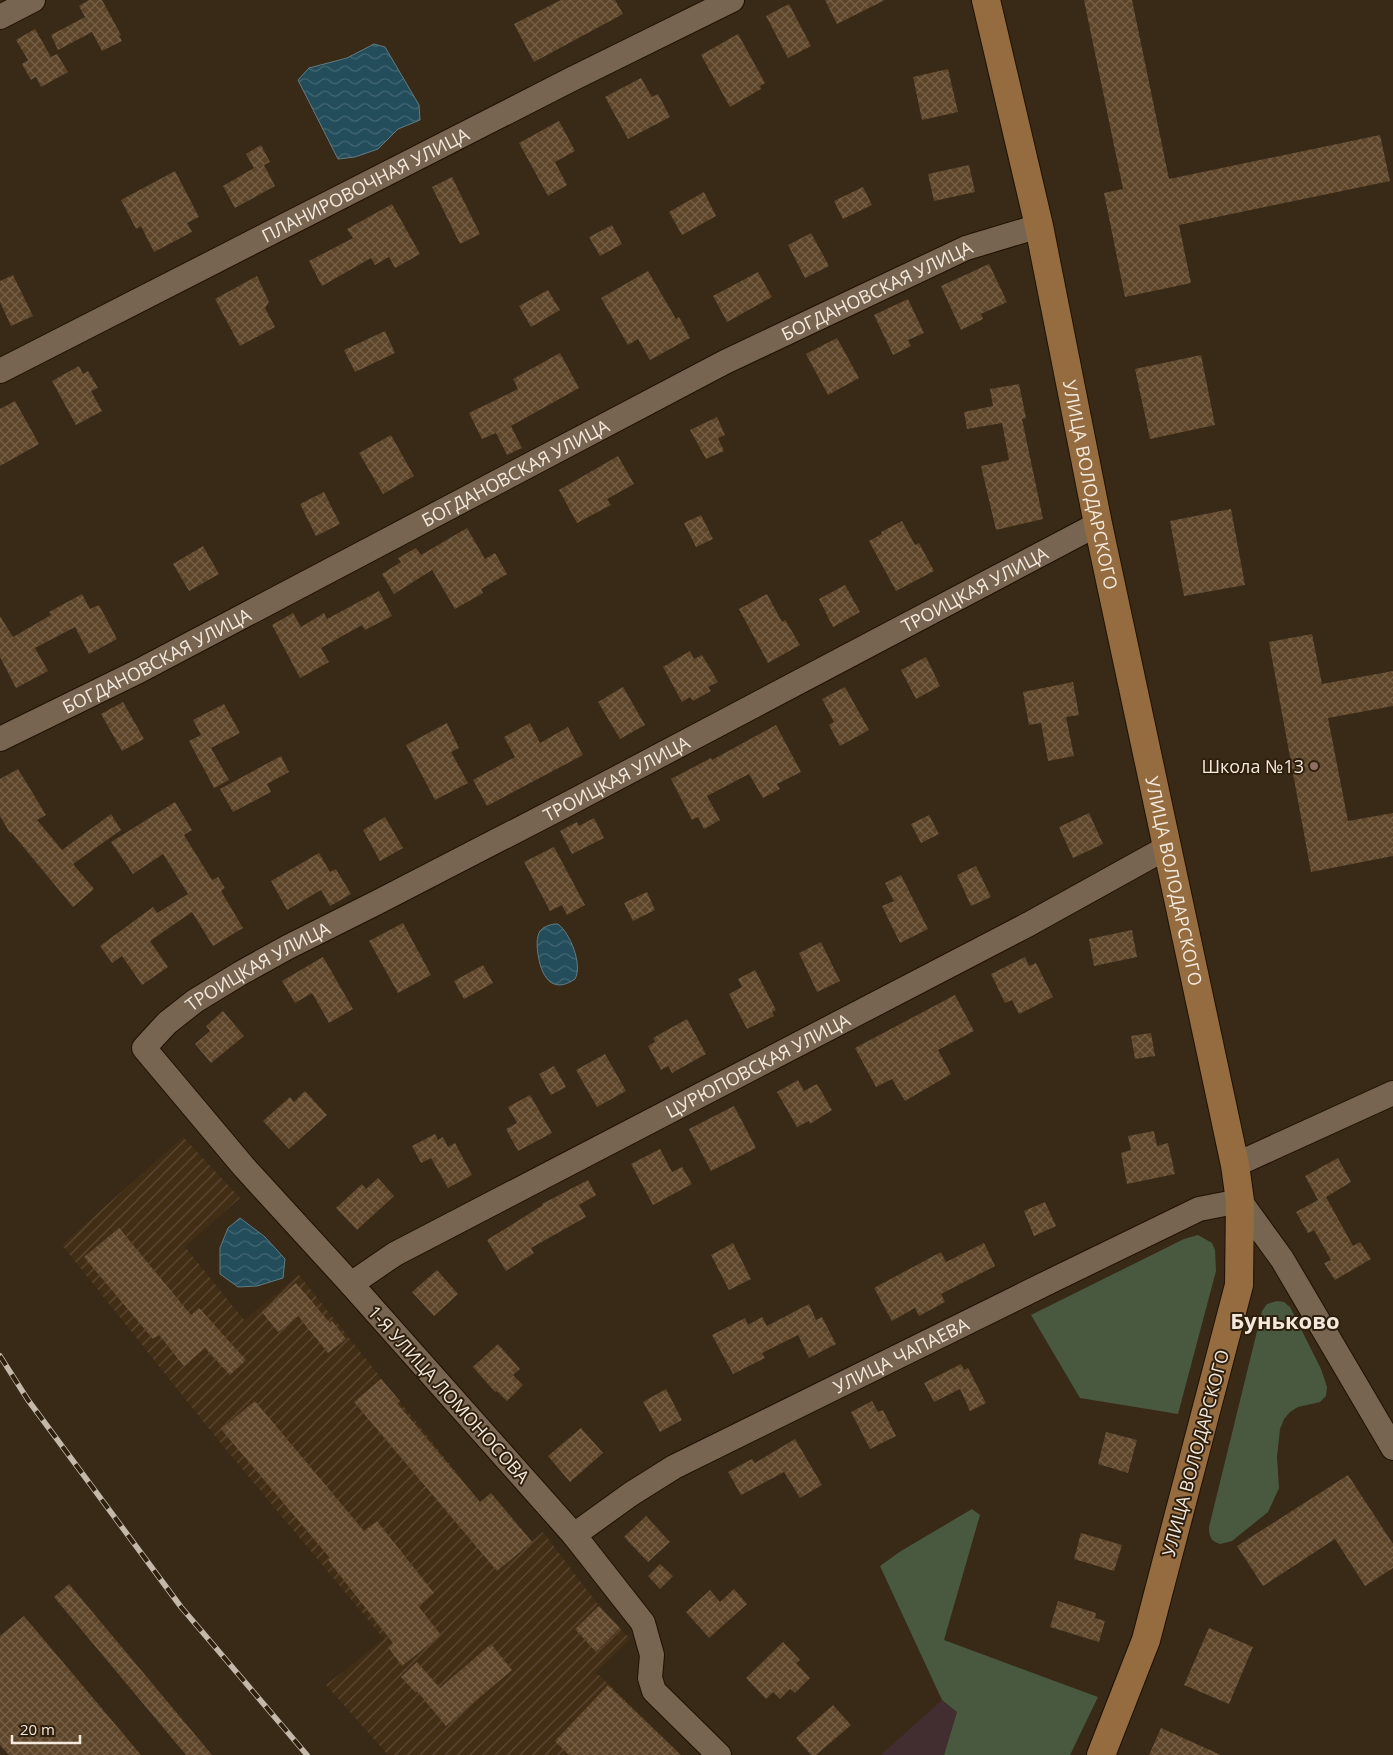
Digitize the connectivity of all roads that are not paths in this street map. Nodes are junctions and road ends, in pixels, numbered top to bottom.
1 (33, 0) edge
2 (732, 0) edge
3 (986, 0) edge
4 (0, 17) edge
5 (1039, 226) junction
6 (0, 371) edge
7 (1098, 524) junction
8 (0, 739) edge
9 (1166, 848) junction
10 (144, 1048) joint
11 (1393, 1093) edge
12 (1235, 1166) junction
13 (1240, 1201) junction
14 (351, 1284) junction
15 (1385, 1418) edge
16 (1393, 1448) edge
17 (574, 1535) junction
18 (719, 1755) edge
19 (1102, 1755) edge

1 - 4 street
2 - 6 street, ПЛАНИРОВОЧНАЯ УЛИЦА
3 - 5 main road, УЛИЦА ВОЛОДАРСКОГО
5 - 7 main road, УЛИЦА ВОЛОДАРСКОГО
5 - 8 street, БОГДАНОВСКАЯ УЛИЦА
7 - 9 main road, УЛИЦА ВОЛОДАРСКОГО
7 - 10 street, ТРОИЦКАЯ УЛИЦА
9 - 12 main road, УЛИЦА ВОЛОДАРСКОГО
9 - 14 street, ЦУРЮПОВСКАЯ УЛИЦА
10 - 14 street, 1-Я УЛИЦА ЛОМОНОСОВА
11 - 12 street
12 - 13 main road, УЛИЦА ВОЛОДАРСКОГО
13 - 15 street
13 - 17 street, УЛИЦА ЧАПАЕВА
13 - 19 main road, УЛИЦА ВОЛОДАРСКОГО
14 - 17 street, 1-Я УЛИЦА ЛОМОНОСОВА
15 - 16 street
17 - 18 street, 1-Я УЛИЦА ЛОМОНОСОВА

